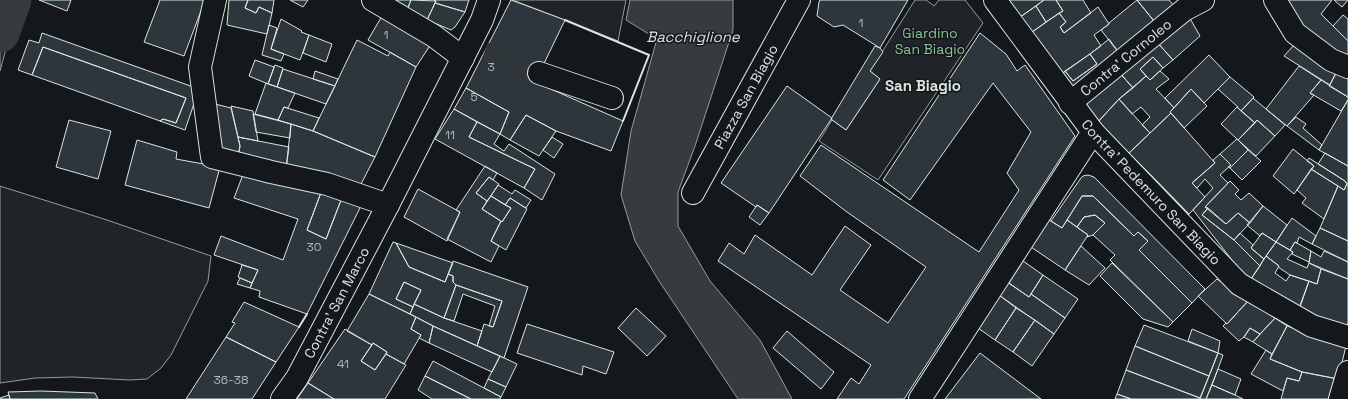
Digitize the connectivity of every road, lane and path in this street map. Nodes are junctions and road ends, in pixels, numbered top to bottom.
1 (215, 0) edge
2 (373, 0) edge
3 (489, 0) edge
4 (799, 0) edge
5 (995, 0) edge
6 (1203, 0) edge
7 (1275, 0) edge
8 (472, 52) junction
9 (1348, 67) edge
10 (539, 73) tunnel mouth
11 (612, 98) dead end
12 (1070, 103) junction
13 (1093, 132) junction
14 (693, 193) dead end
15 (388, 205) junction
16 (1348, 337) edge
17 (1348, 372) edge
18 (282, 399) edge
19 (920, 399) edge
20 (1340, 399) edge

1 - 15 street
2 - 8 street
3 - 8 street, Contra' San Marco
4 - 14 street, Piazza San Biagio
5 - 12 street, Contra' Pedemuro San Biagio
6 - 12 street, Contra' Cornoleo
7 - 9 street
8 - 15 street, Contra' San Marco
10 - 11 street
12 - 13 street, Contra' Pedemuro San Biagio
13 - 16 street, Contra' Pedemuro San Biagio
13 - 19 street
15 - 18 street, Contra' San Marco
17 - 20 street

